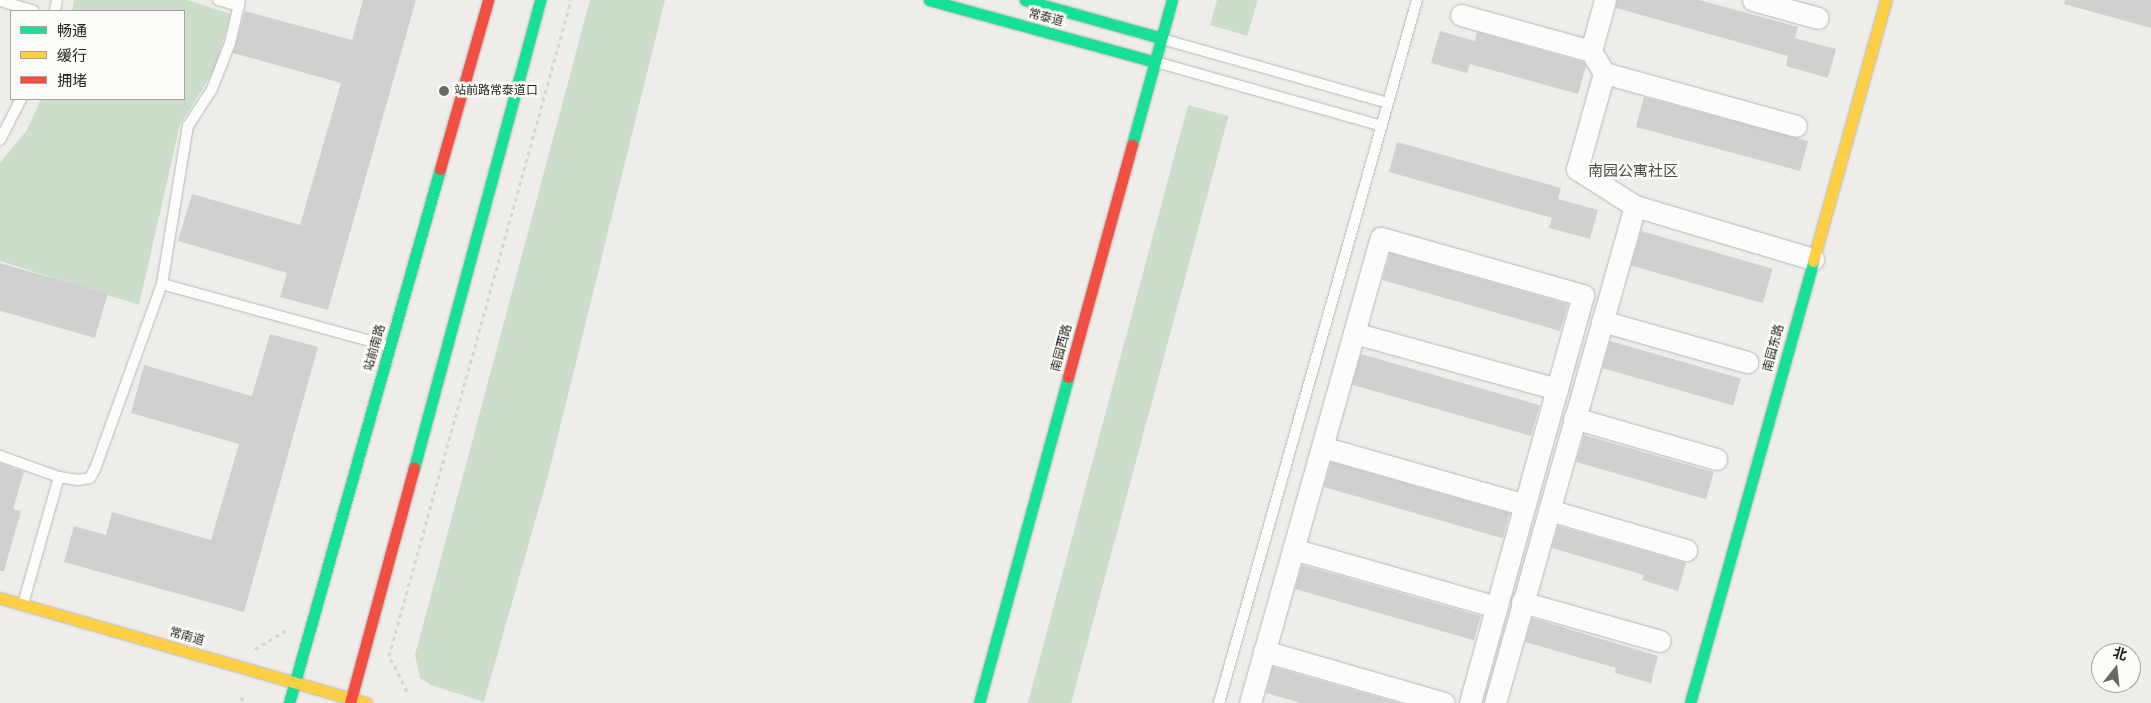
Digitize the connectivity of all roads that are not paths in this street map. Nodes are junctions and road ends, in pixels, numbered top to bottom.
1 (218, 0) edge
2 (488, 0) edge
3 (540, 0) edge
4 (929, 0) edge
5 (1025, 0) edge
6 (1172, 0) edge
7 (1417, 0) edge
8 (1605, 0) edge
9 (1753, 0) edge
10 (1886, 0) edge
11 (0, 1) edge
12 (240, 3) edge
13 (31, 10) edge
14 (1461, 15) dead end
15 (1818, 18) dead end
16 (1161, 38) junction
17 (1591, 51) junction
18 (1155, 62) junction
19 (1604, 73) junction
20 (20, 100) edge
21 (1388, 103) junction
22 (1382, 126) junction
23 (1796, 126) dead end
24 (0, 140) edge
25 (1635, 206) junction
26 (1813, 259) junction
27 (162, 284) junction
28 (1602, 321) junction
29 (1354, 333) junction
30 (390, 346) junction
31 (1747, 362) dead end
32 (1557, 389) junction
33 (1574, 418) junction
34 (1322, 447) junction
35 (0, 456) edge
36 (1716, 459) dead end
37 (59, 477) junction
38 (1526, 505) junction
39 (1548, 510) junction
40 (1293, 548) junction
41 (1686, 550) dead end
42 (0, 598) edge
43 (1522, 602) junction
44 (23, 604) junction
45 (1497, 607) junction
46 (1660, 641) dead end
47 (1264, 651) junction
48 (295, 682) junction
49 (351, 701) edge
50 (289, 703) edge
51 (366, 703) edge
52 (979, 703) edge
53 (1219, 703) edge
54 (1250, 703) edge
55 (1444, 703) edge
56 (1470, 703) edge
57 (1495, 703) edge
58 (1690, 703) edge

1 - 12 lane
2 - 30 street, 站前南路
3 - 49 street
4 - 18 street, 常泰道
5 - 16 street, 常泰道
6 - 16 street, 南园西路
7 - 21 lane
8 - 17 street
9 - 15 street
10 - 26 street, 南园东路
11 - 13 lane
12 - 27 lane
14 - 17 street
16 - 18 street, 南园西路
16 - 21 lane
17 - 19 street
18 - 22 lane
18 - 52 street, 南园西路
19 - 23 street
19 - 25 street
20 - 24 lane
21 - 22 lane
22 - 53 lane
25 - 26 street
25 - 28 street
26 - 58 street, 南园东路
27 - 30 lane
27 - 37 lane
28 - 31 street
28 - 33 street
29 - 32 street
29 - 32 street
29 - 34 street
30 - 48 street, 站前南路
32 - 38 street
33 - 36 street
33 - 39 street
34 - 38 street
34 - 40 street
35 - 37 lane
37 - 44 lane
38 - 45 street
39 - 41 street
39 - 43 street
40 - 45 street
40 - 47 street
42 - 44 street, 常南道
43 - 46 street
43 - 57 street
44 - 48 street, 常南道
45 - 56 street
47 - 54 street
47 - 55 street
48 - 49 street, 常南道
48 - 50 street, 站前南路
49 - 51 street, 常南道

